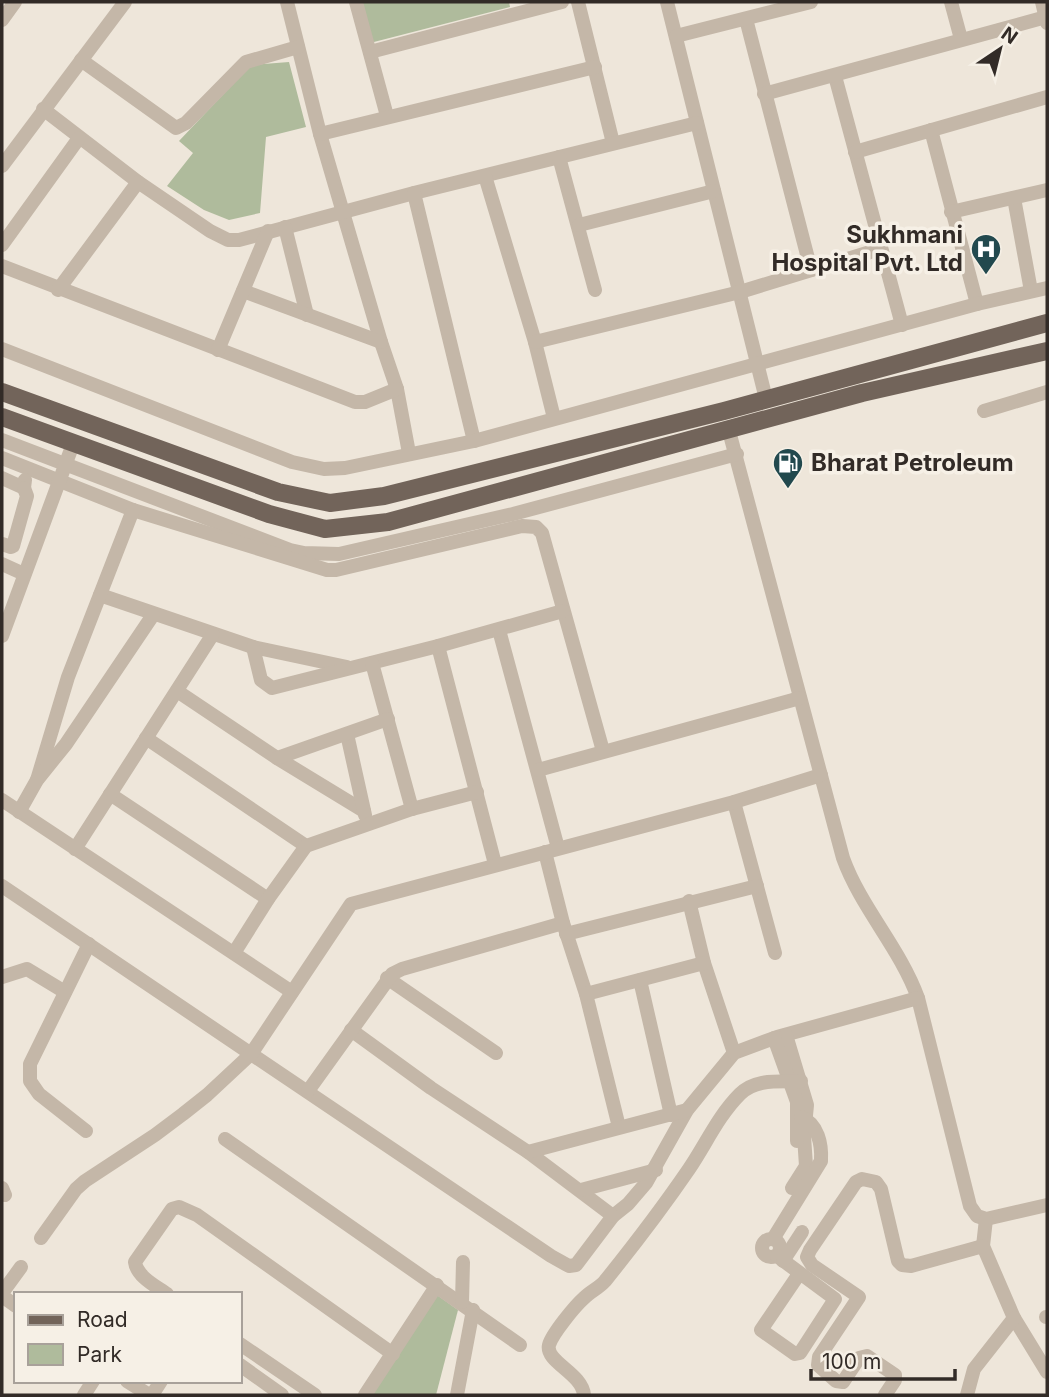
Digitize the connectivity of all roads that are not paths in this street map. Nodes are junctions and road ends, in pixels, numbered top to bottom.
1 (15, 2) edge
2 (287, 2) edge
3 (356, 2) edge
4 (562, 2) edge
5 (578, 2) edge
6 (667, 2) edge
7 (811, 2) edge
8 (951, 2) edge
9 (1042, 2) edge
10 (121, 3) edge
11 (746, 19) junction
12 (2, 20) edge
13 (1046, 20) edge
14 (676, 36) junction
15 (961, 39) junction
16 (298, 47) junction
17 (370, 52) junction
18 (81, 60) junction
19 (595, 66) junction
20 (835, 76) junction
21 (764, 94) junction
22 (1047, 97) edge
23 (43, 109) junction
24 (387, 116) junction
25 (697, 123) junction
26 (931, 130) junction
27 (320, 134) junction
28 (79, 138) junction
29 (613, 143) junction
30 (855, 152) junction
31 (559, 157) junction
32 (2, 166) edge
33 (485, 176) junction
34 (138, 182) junction
35 (1047, 190) edge
36 (714, 191) junction
37 (414, 193) junction
38 (1014, 198) junction
39 (343, 212) junction
40 (951, 212) junction
41 (579, 225) junction
42 (285, 228) junction
43 (268, 231) junction
44 (2, 245) edge
45 (880, 249) junction
46 (2, 266) edge
47 (811, 270) junction
48 (1047, 288) edge
49 (595, 289) dead end
50 (58, 290) junction
51 (243, 290) junction
52 (1031, 291) junction
53 (740, 292) junction
54 (976, 304) junction
55 (307, 316) junction
56 (1047, 323) edge
57 (902, 326) junction
58 (380, 342) junction
59 (535, 342) junction
60 (2, 349) edge
61 (218, 350) junction
62 (1047, 351) edge
63 (759, 363) junction
64 (858, 375) junction
65 (832, 382) junction
66 (397, 390) junction
67 (2, 391) edge
68 (1047, 392) edge
69 (862, 393) junction
70 (766, 399) junction
71 (837, 400) junction
72 (984, 411) dead end
73 (2, 417) edge
74 (554, 418) junction
75 (729, 430) junction
76 (2, 440) edge
77 (474, 441) junction
78 (73, 444) junction
79 (409, 453) junction
80 (553, 454) junction
81 (737, 454) junction
82 (2, 458) edge
83 (65, 463) junction
84 (29, 469) junction
85 (558, 476) junction
86 (2, 478) edge
87 (58, 481) junction
88 (24, 488) junction
89 (133, 510) junction
90 (2, 544) edge
91 (2, 564) edge
92 (24, 574) junction
93 (100, 594) junction
94 (563, 611) junction
95 (153, 615) junction
96 (499, 630) junction
97 (213, 635) junction
98 (2, 636) edge
99 (438, 646) junction
100 (253, 648) junction
101 (372, 663) junction
102 (352, 668) junction
103 (177, 691) junction
104 (800, 698) junction
105 (388, 719) junction
106 (347, 734) junction
107 (146, 738) junction
108 (603, 751) junction
109 (276, 758) junction
110 (538, 770) junction
111 (821, 775) junction
112 (37, 780) junction
113 (477, 792) junction
114 (110, 794) junction
115 (2, 800) edge
116 (734, 802) junction
117 (412, 809) junction
118 (19, 812) junction
119 (366, 818) junction
120 (306, 846) junction
121 (75, 849) junction
122 (551, 850) junction
123 (495, 864) junction
124 (2, 886) edge
125 (757, 886) junction
126 (268, 899) junction
127 (688, 901) junction
128 (565, 928) junction
129 (89, 944) junction
130 (234, 953) junction
131 (775, 953) dead end
132 (704, 963) junction
133 (2, 977) edge
134 (387, 978) junction
135 (640, 980) junction
136 (65, 992) junction
137 (292, 992) junction
138 (586, 994) junction
139 (918, 998) junction
140 (351, 1030) junction
141 (780, 1037) junction
142 (496, 1053) dead end
143 (734, 1053) junction
144 (251, 1054) junction
145 (795, 1081) junction
146 (308, 1091) junction
147 (687, 1110) junction
148 (671, 1115) junction
149 (802, 1117) junction
150 (619, 1127) junction
151 (86, 1131) dead end
152 (225, 1139) dead end
153 (528, 1152) junction
154 (656, 1170) junction
155 (790, 1186) dead end
156 (581, 1190) junction
157 (1047, 1205) edge
158 (613, 1216) junction
159 (986, 1219) junction
160 (802, 1233) dead end
161 (41, 1238) dead end
162 (983, 1246) junction
163 (780, 1258) junction
164 (463, 1262) dead end
165 (20, 1267) dead end
166 (799, 1274) junction
167 (437, 1285) junction
168 (164, 1292) edge
169 (2, 1295) edge
170 (467, 1306) junction
171 (1014, 1318) junction
172 (242, 1345) edge
173 (520, 1345) dead end
174 (393, 1354) junction
175 (271, 1365) junction
176 (242, 1367) edge
177 (1047, 1372) edge
178 (261, 1380) junction
179 (130, 1383) edge
180 (150, 1395) edge
181 (282, 1395) edge
182 (315, 1395) edge
183 (365, 1395) edge
184 (457, 1395) edge
185 (584, 1395) edge
186 (884, 1395) edge
187 (967, 1395) edge

1 - 12 street
2 - 16 street
3 - 17 street
4 - 17 street
5 - 19 street
6 - 14 street
7 - 11 street
8 - 15 street
9 - 13 street
10 - 18 street
11 - 14 street
11 - 21 street
13 - 15 street
14 - 25 street
15 - 20 street
16 - 18 street
16 - 27 street
17 - 24 street
18 - 23 street
19 - 24 street
19 - 29 street
20 - 21 street
20 - 30 street
21 - 47 street
22 - 26 street
23 - 28 street
23 - 32 street
24 - 27 street
25 - 29 street
25 - 36 street
26 - 30 street
26 - 40 street
27 - 39 street
28 - 34 street
28 - 44 street
29 - 31 street
30 - 45 street
31 - 33 street
31 - 41 street
33 - 37 street
33 - 59 street
34 - 43 street
34 - 50 street
35 - 38 street
36 - 41 street
36 - 53 street
37 - 39 street
37 - 77 street
38 - 40 street
38 - 52 street
39 - 42 street
39 - 58 street
40 - 54 street
41 - 49 street
42 - 43 street
42 - 55 street
43 - 51 street
45 - 47 street
45 - 57 street
46 - 50 street
47 - 53 street
48 - 52 street
50 - 61 street
51 - 55 street
51 - 61 street
52 - 54 street
53 - 59 street
53 - 63 street
54 - 57 street
55 - 58 street
56 - 64 main road
57 - 63 street
58 - 66 street
59 - 74 street
60 - 79 street
61 - 66 street
62 - 69 main road
63 - 70 street
63 - 74 street
64 - 65 main road
64 - 69 main road
65 - 70 main road
65 - 71 main road
66 - 79 street
67 - 80 main road
68 - 72 street
69 - 71 main road
70 - 80 main road
71 - 75 main road
73 - 78 main road
74 - 77 street
75 - 81 street
75 - 85 main road
76 - 83 street
77 - 79 street
78 - 83 street
78 - 85 main road
80 - 85 main road
81 - 83 street
81 - 104 street
82 - 84 street
83 - 87 street
84 - 87 street
84 - 88 street
86 - 88 street
87 - 89 street
87 - 92 street
88 - 90 street
89 - 93 street
89 - 94 street
91 - 92 street
92 - 98 street
93 - 95 street
93 - 112 street
94 - 96 street
94 - 108 street
95 - 97 street
95 - 112 street
96 - 99 street
96 - 110 street
97 - 100 street
97 - 103 street
99 - 101 street
99 - 113 street
100 - 102 street
100 - 102 street
101 - 102 street
101 - 105 street
103 - 107 street
103 - 109 street
104 - 108 street
104 - 111 street
105 - 106 street
105 - 117 street
106 - 109 street
106 - 119 street
107 - 114 street
107 - 120 street
108 - 110 street
109 - 119 street
110 - 122 street
111 - 116 street
111 - 139 street
112 - 118 street
113 - 117 street
113 - 123 street
114 - 121 street
114 - 126 street
115 - 118 street
116 - 122 street
116 - 125 street
117 - 119 street
118 - 121 street
119 - 120 street
120 - 126 street
121 - 130 street
122 - 123 street
122 - 128 street
123 - 137 street
124 - 129 street
125 - 127 street
125 - 131 street
126 - 130 street
127 - 128 street
127 - 132 street
128 - 134 street
128 - 138 street
129 - 136 street
129 - 144 street
130 - 137 street
132 - 135 street
132 - 143 street
133 - 136 street
134 - 140 street
134 - 142 street
135 - 138 street
135 - 148 street
136 - 151 street
137 - 144 street
138 - 150 street
139 - 141 street
139 - 159 street
140 - 146 street
140 - 153 street
141 - 143 street
141 - 145 street
143 - 147 street
144 - 146 street
144 - 161 street
145 - 149 street
145 - 185 street
146 - 158 street
147 - 148 street
147 - 154 street
148 - 150 street
149 - 155 street
149 - 163 street
150 - 153 street
152 - 167 street
153 - 156 street
154 - 156 street
154 - 158 street
156 - 158 street
157 - 159 street
159 - 162 street
160 - 163 street
162 - 171 street
162 - 186 street
163 - 166 street
164 - 170 street
165 - 169 street
166 - 166 street
167 - 170 street
167 - 174 street
168 - 174 street
170 - 173 street
170 - 184 street
171 - 177 street
171 - 187 street
172 - 175 street
174 - 183 street
175 - 178 street
175 - 182 street
176 - 178 street
178 - 181 street
179 - 180 street

